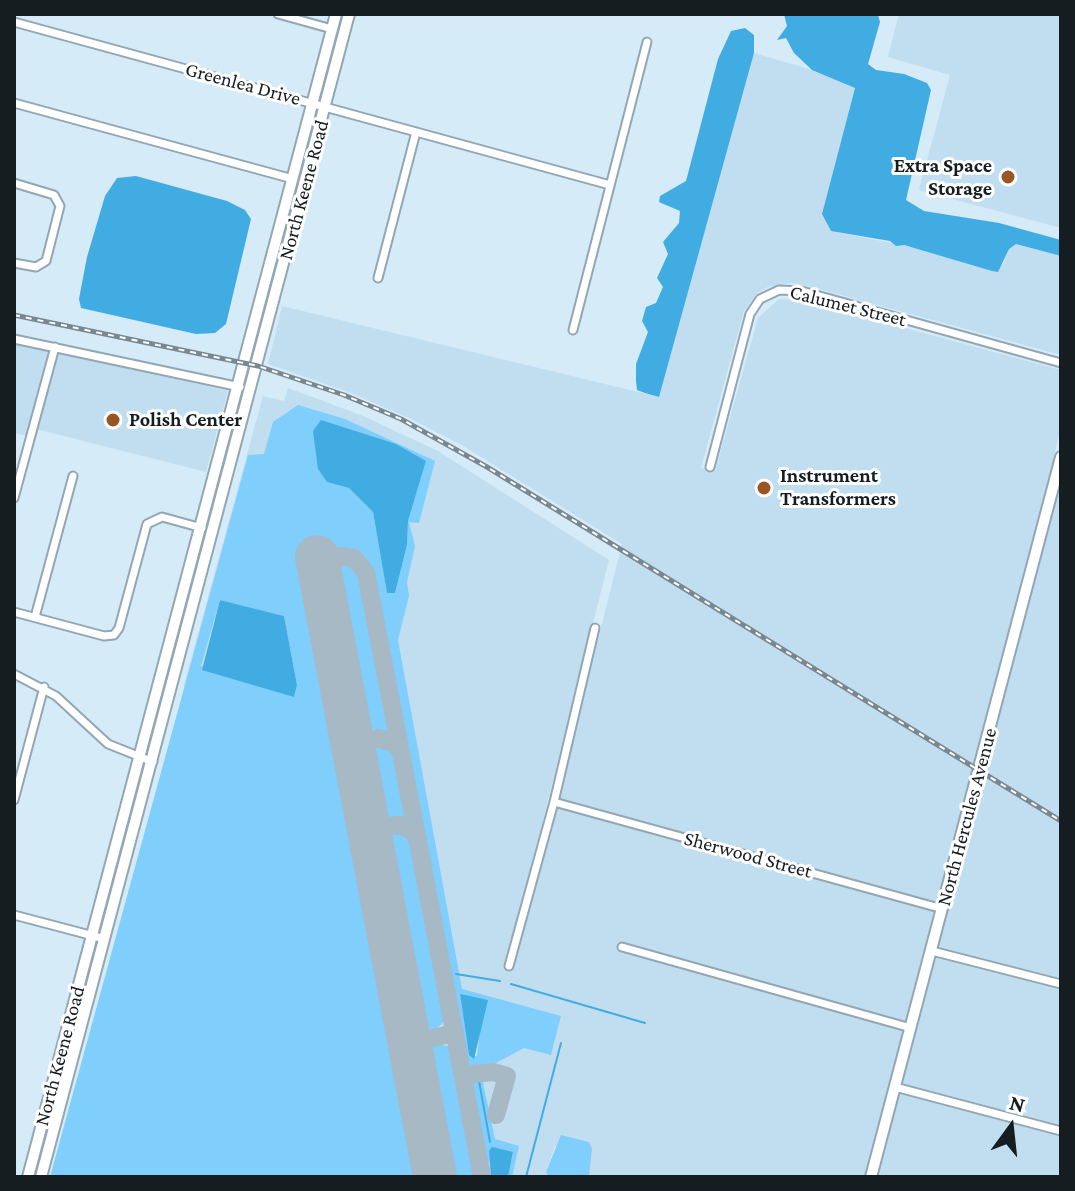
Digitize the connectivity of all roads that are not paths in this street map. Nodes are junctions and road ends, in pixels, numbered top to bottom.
1 (278, 14) edge
2 (336, 14) edge
3 (349, 14) edge
4 (14, 22) edge
5 (332, 29) junction
6 (647, 42) dead end
7 (14, 103) edge
8 (313, 104) junction
9 (325, 107) junction
10 (416, 132) junction
11 (293, 179) junction
12 (14, 183) edge
13 (610, 185) junction
14 (14, 263) edge
15 (378, 278) dead end
16 (573, 330) dead end
17 (14, 339) edge
18 (55, 347) junction
19 (1061, 363) edge
20 (240, 387) junction
21 (1061, 457) edge
22 (710, 467) dead end
23 (73, 476) dead end
24 (14, 498) edge
25 (202, 528) junction
26 (14, 612) edge
27 (35, 617) junction
28 (595, 628) dead end
29 (14, 674) edge
30 (44, 687) junction
31 (140, 758) junction
32 (153, 762) junction
33 (14, 800) edge
34 (554, 802) junction
35 (943, 909) junction
36 (14, 915) edge
37 (93, 936) junction
38 (105, 939) junction
39 (622, 947) dead end
40 (932, 951) junction
41 (509, 966) dead end
42 (1061, 984) edge
43 (911, 1028) junction
44 (895, 1087) junction
45 (1061, 1131) edge
46 (28, 1177) edge
47 (41, 1177) edge
48 (871, 1177) edge

1 - 5 street
2 - 5 main road, North Keene Road
3 - 9 main road, North Keene Road
4 - 8 street, Greenlea Drive
5 - 8 main road, North Keene Road
6 - 13 street
7 - 11 street
8 - 9 street, Greenlea Drive
8 - 11 main road, North Keene Road
9 - 10 street, Greenlea Drive
9 - 32 main road, North Keene Road
10 - 13 street, Greenlea Drive
10 - 15 street
11 - 20 main road, North Keene Road
12 - 14 street
13 - 16 street
17 - 18 street
18 - 20 street
18 - 24 street
19 - 22 street, Calumet Street
20 - 25 main road, North Keene Road
21 - 35 main road, North Hercules Avenue
23 - 27 street
25 - 27 street
25 - 31 main road, North Keene Road
26 - 27 street
28 - 34 street
29 - 30 street
30 - 31 street
30 - 33 street
31 - 32 street
31 - 37 main road, North Keene Road
32 - 38 main road, North Keene Road
34 - 35 street, Sherwood Street
34 - 41 street
35 - 40 main road, North Hercules Avenue
36 - 37 street
37 - 38 street
37 - 46 main road, North Keene Road
38 - 47 main road, North Keene Road
39 - 43 street
40 - 42 street
40 - 43 main road, North Hercules Avenue
43 - 44 main road, North Hercules Avenue
44 - 45 street
44 - 48 main road, North Hercules Avenue

